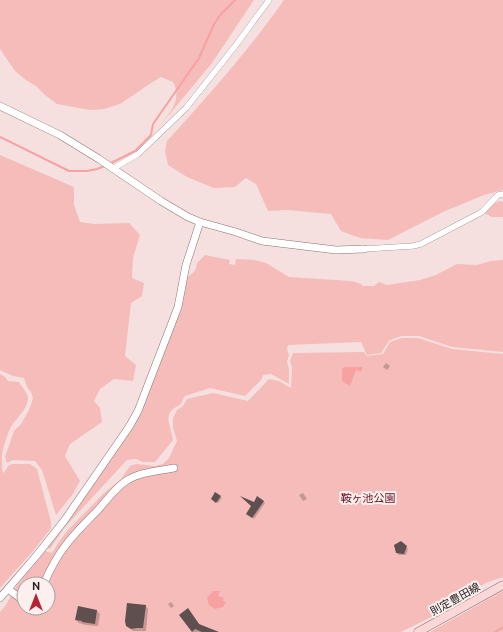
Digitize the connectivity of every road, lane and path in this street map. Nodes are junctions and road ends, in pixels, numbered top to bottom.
1 (269, 0) edge
2 (0, 106) edge
3 (111, 168) junction
4 (503, 194) edge
5 (200, 222) junction
6 (364, 249) joint
7 (174, 468) dead end
8 (48, 576) edge
9 (503, 585) edge
10 (8, 589) junction
11 (16, 595) edge
12 (0, 598) edge
13 (418, 632) edge

1 - 3 street
2 - 3 street
3 - 5 street
4 - 6 street
5 - 6 street
5 - 10 street
7 - 8 street
9 - 13 main road, 則定豊田線
10 - 11 street
10 - 12 street

